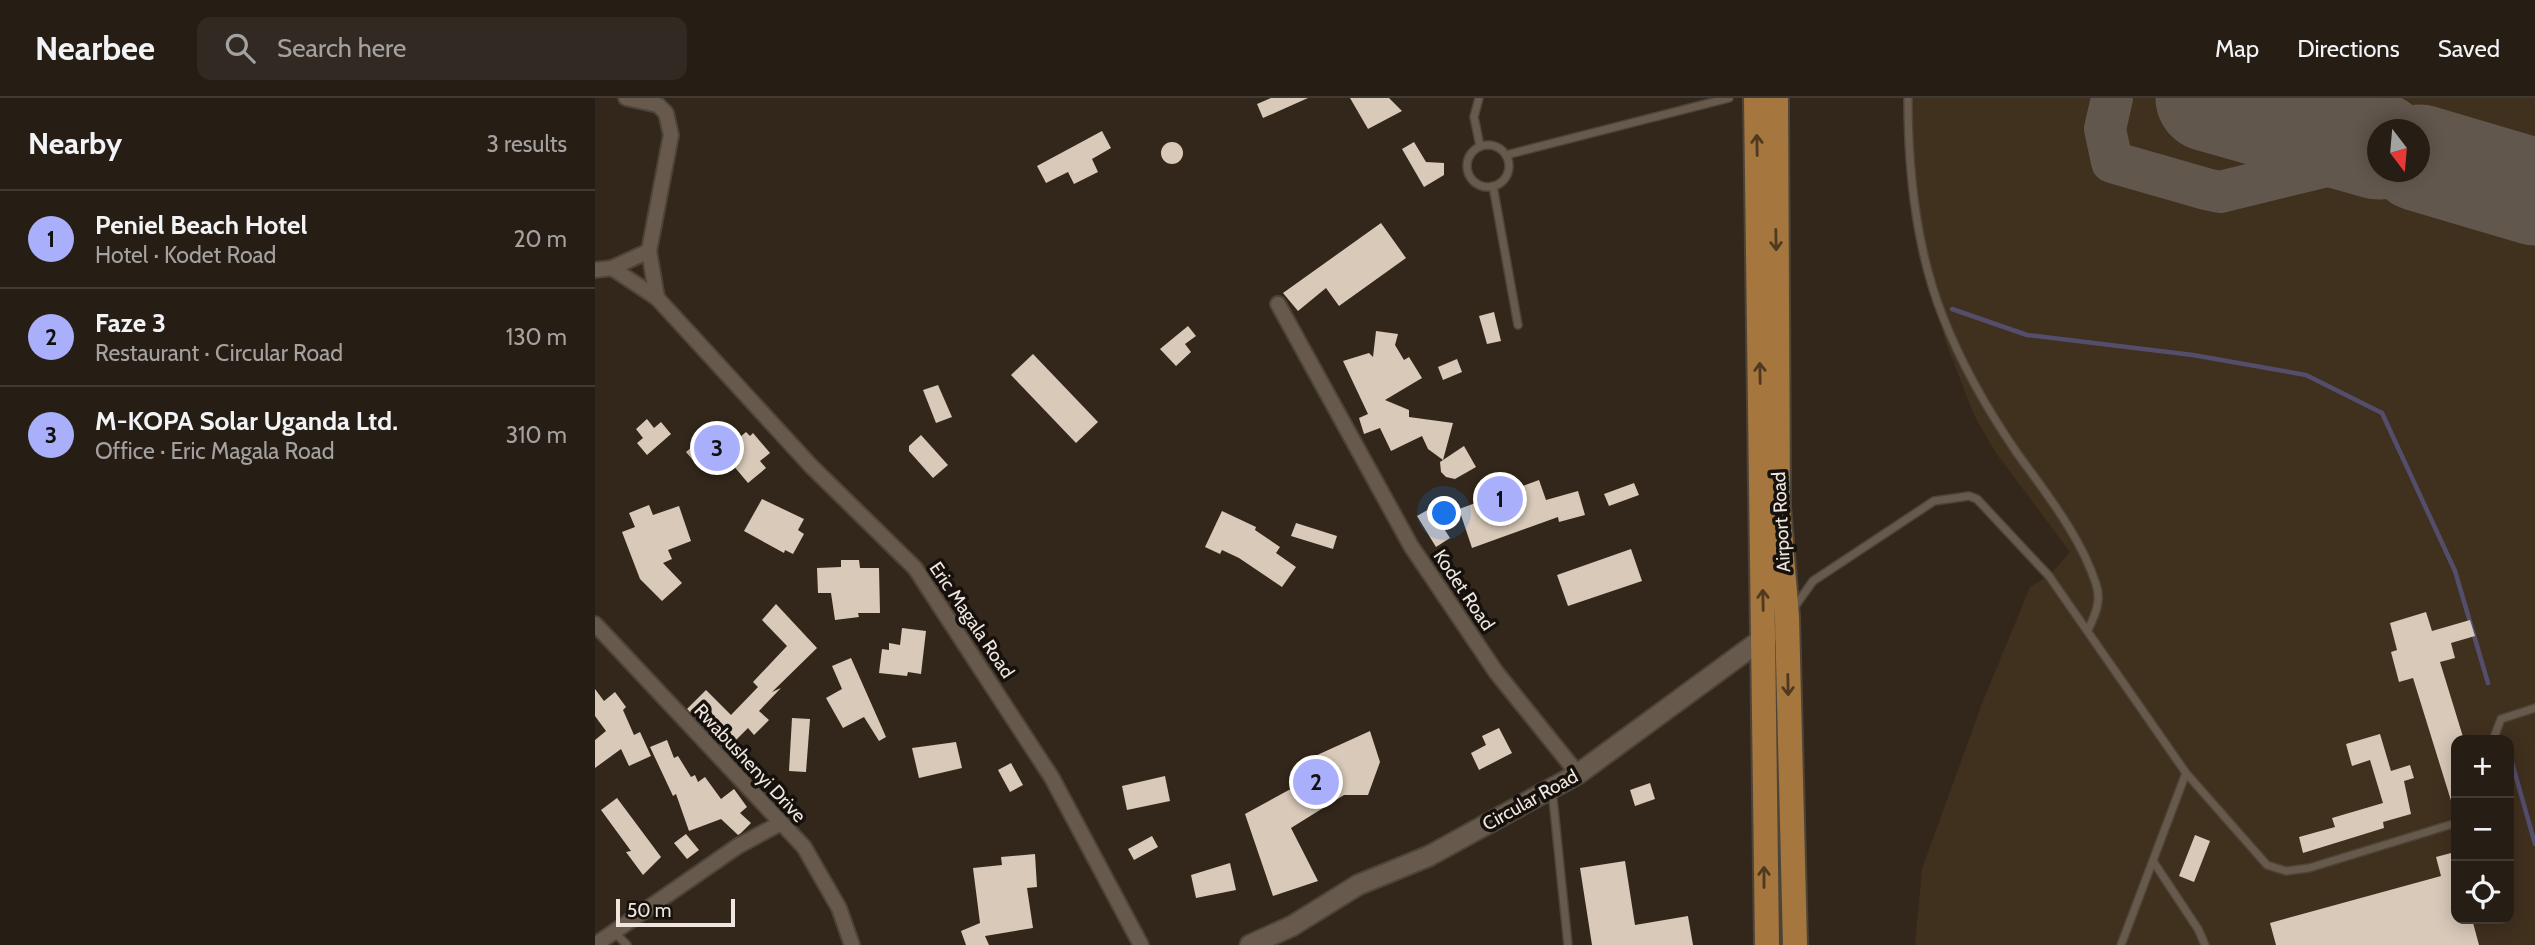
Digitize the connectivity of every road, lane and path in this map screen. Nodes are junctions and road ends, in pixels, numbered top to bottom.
1 (626, 98) edge
2 (1479, 98) edge
3 (1729, 98) edge
4 (1756, 98) edge
5 (1776, 98) edge
6 (1908, 98) edge
7 (1480, 146) junction
8 (1506, 155) junction
9 (1493, 186) junction
10 (649, 251) junction
11 (611, 268) junction
12 (595, 270) edge
13 (657, 298) junction
14 (1279, 304) dead end
15 (1518, 325) dead end
16 (1787, 617) junction
17 (595, 624) edge
18 (2088, 630) junction
19 (1763, 640) junction
20 (2535, 708) edge
21 (2495, 735) edge
22 (2186, 773) junction
23 (1578, 774) junction
24 (1552, 788) junction
25 (779, 824) junction
26 (2451, 825) edge
27 (2153, 861) junction
28 (613, 931) junction
29 (595, 945) edge
30 (627, 945) edge
31 (852, 945) edge
32 (1141, 945) edge
33 (1250, 945) edge
34 (1567, 945) edge
35 (1767, 945) edge
36 (1795, 945) edge
37 (2122, 945) edge
38 (2205, 945) edge

1 - 10 street
2 - 7 lane
3 - 8 lane
19 -> 4 highway, Airport Road
5 -> 16 highway, Airport Road
6 - 18 lane
7 - 8 lane
7 - 9 lane
8 - 9 lane
9 - 15 lane
10 - 11 street
10 - 13 street
11 - 12 street
11 - 13 street, Eric Magala Road
13 - 32 street, Eric Magala Road
14 - 23 street, Kodet Road
16 - 18 lane
16 - 19 street, Circular Road
16 -> 36 highway, Airport Road
17 - 25 street, Rwabushenyi Drive
18 - 22 lane
19 - 23 street, Circular Road
35 -> 19 highway, Airport Road
20 - 21 lane
22 - 26 lane
22 - 27 lane
23 - 24 street, Circular Road
24 - 33 street, Circular Road
24 - 34 lane
25 - 28 street
25 - 31 street, Rwabushenyi Drive
27 - 37 lane
27 - 38 lane
28 - 29 street
28 - 30 lane

